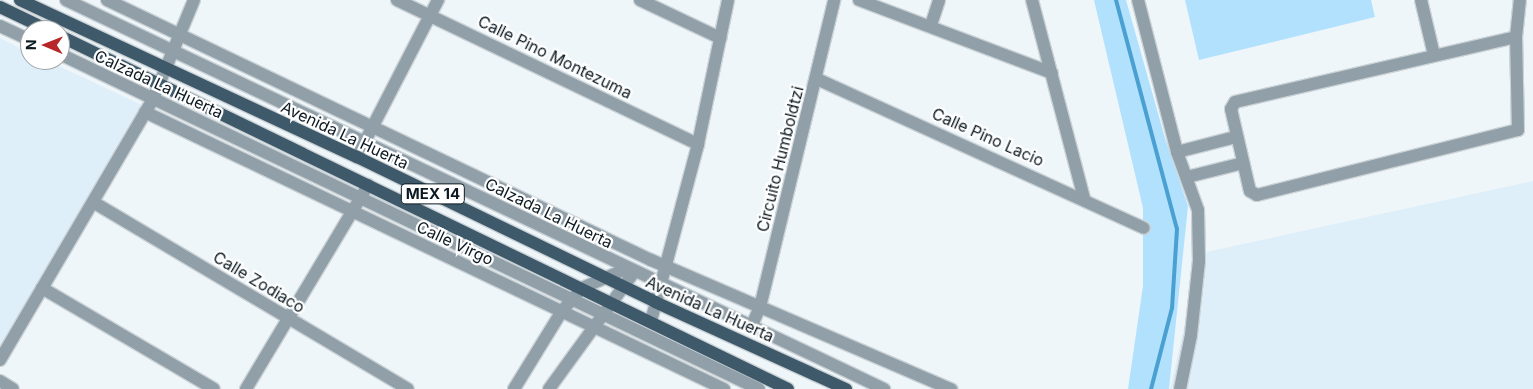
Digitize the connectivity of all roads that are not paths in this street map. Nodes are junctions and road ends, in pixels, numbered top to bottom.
1 (20, 0) edge
2 (66, 0) edge
3 (107, 0) edge
4 (194, 0) edge
5 (397, 0) edge
6 (438, 0) edge
7 (640, 0) edge
8 (728, 0) edge
9 (834, 0) edge
10 (859, 0) edge
11 (939, 0) edge
12 (1032, 0) edge
13 (1138, 0) edge
14 (1421, 0) edge
15 (1520, 0) edge
16 (0, 7) edge
17 (430, 16) junction
18 (27, 20) edge
19 (930, 25) junction
20 (0, 26) edge
21 (178, 34) junction
22 (20, 35) edge
23 (1516, 37) junction
24 (720, 38) junction
25 (70, 41) edge
26 (173, 49) junction
27 (1434, 55) junction
28 (70, 59) edge
29 (165, 70) junction
30 (1052, 72) junction
31 (817, 78) junction
32 (159, 83) junction
33 (153, 98) junction
34 (145, 112) junction
35 (372, 124) junction
36 (1236, 137) junction
37 (364, 143) junction
38 (698, 144) junction
39 (1177, 152) junction
40 (357, 157) junction
41 (1243, 163) junction
42 (1187, 177) junction
43 (368, 185) junction
44 (360, 197) junction
45 (1084, 198) junction
46 (93, 202) junction
47 (351, 212) junction
48 (1144, 228) dead end
49 (664, 265) junction
50 (630, 270) junction
51 (602, 277) junction
52 (660, 285) junction
53 (622, 286) junction
54 (42, 288) junction
55 (582, 288) junction
56 (571, 300) junction
57 (611, 301) junction
58 (655, 302) junction
59 (760, 307) junction
60 (562, 311) junction
61 (601, 314) junction
62 (288, 319) junction
63 (651, 321) junction
64 (752, 325) junction
65 (592, 327) junction
66 (0, 360) edge
67 (0, 382) edge
68 (13, 389) edge
69 (214, 389) edge
70 (246, 389) edge
71 (408, 389) edge
72 (514, 389) edge
73 (549, 389) edge
74 (724, 389) edge
75 (758, 389) edge
76 (788, 389) edge
77 (846, 389) edge
78 (884, 389) edge
79 (951, 389) edge
80 (1180, 389) edge

1 - 29 main road, Avenida La Huerta / MEX 14
2 - 26 street, Calzada La Huerta
3 - 21 street, Calzada La Huerta
4 - 21 street
5 - 17 street, Calle Pino Montezuma
6 - 17 street
7 - 24 street
8 - 24 street
9 - 31 street, Circuito Humboldtzi
10 - 19 street
11 - 19 street
12 - 30 street
13 - 39 street
14 - 27 street
15 - 23 street
16 - 18 main road
17 - 35 street
17 - 38 street, Calle Pino Montezuma
19 - 30 street
20 - 22 street
21 - 26 street
21 - 35 street, Calzada La Huerta
23 - 27 street
23 - 41 street
24 - 38 street
25 - 32 main road, MEX 14
26 - 29 street
26 - 37 street, Calzada La Huerta
27 - 36 street
28 - 33 street, Calzada La Huerta
29 - 32 street
29 - 40 main road, Avenida La Huerta / MEX 14
30 - 45 street
31 - 45 street, Calle Pino Lacio
31 - 59 street, Circuito Humboldtzi
32 - 33 street
32 - 43 main road, MEX 14
33 - 34 street
33 - 44 street, Calzada La Huerta
34 - 46 street
34 - 47 street, Calle Virgo
35 - 37 street
35 - 49 street, Calzada La Huerta
36 - 39 street
36 - 41 street
37 - 40 street
37 - 50 street, Calzada La Huerta
38 - 49 street
39 - 42 street
40 - 51 main road, Avenida La Huerta / MEX 14
41 - 42 street
42 - 80 street
43 - 44 street
43 - 55 main road, MEX 14
44 - 47 street
44 - 56 street, Calzada La Huerta
45 - 48 street, Calle Pino Lacio
46 - 54 street
46 - 62 street, Calle Zodiaco
47 - 60 street, Calle Virgo
47 - 62 street
49 - 52 street
49 - 59 street, Calzada La Huerta
50 - 51 street
50 - 52 street, Calzada La Huerta
50 - 53 street
51 - 53 main road, Avenida La Huerta / MEX 14
51 - 55 street
52 - 58 street
52 - 64 street, Calzada La Huerta
53 - 57 street
53 - 58 main road, Avenida La Huerta / MEX 14
54 - 66 street
54 - 69 street
55 - 56 street
55 - 57 main road, MEX 14
56 - 60 street
56 - 61 street, Calzada La Huerta
57 - 61 street
57 - 63 main road, MEX 14
58 - 63 street
58 - 77 main road, Avenida La Huerta / MEX 14
59 - 64 street, Circuito Humboldtzi
59 - 79 street, Calzada La Huerta
60 - 65 street, Calle Virgo
60 - 72 street
61 - 65 street
61 - 75 street, Calzada La Huerta
62 - 70 street
62 - 71 street, Calle Zodiaco
63 - 76 main road, MEX 14
64 - 78 street, Calzada La Huerta
65 - 73 street
65 - 74 street, Calle Virgo
67 - 68 street

